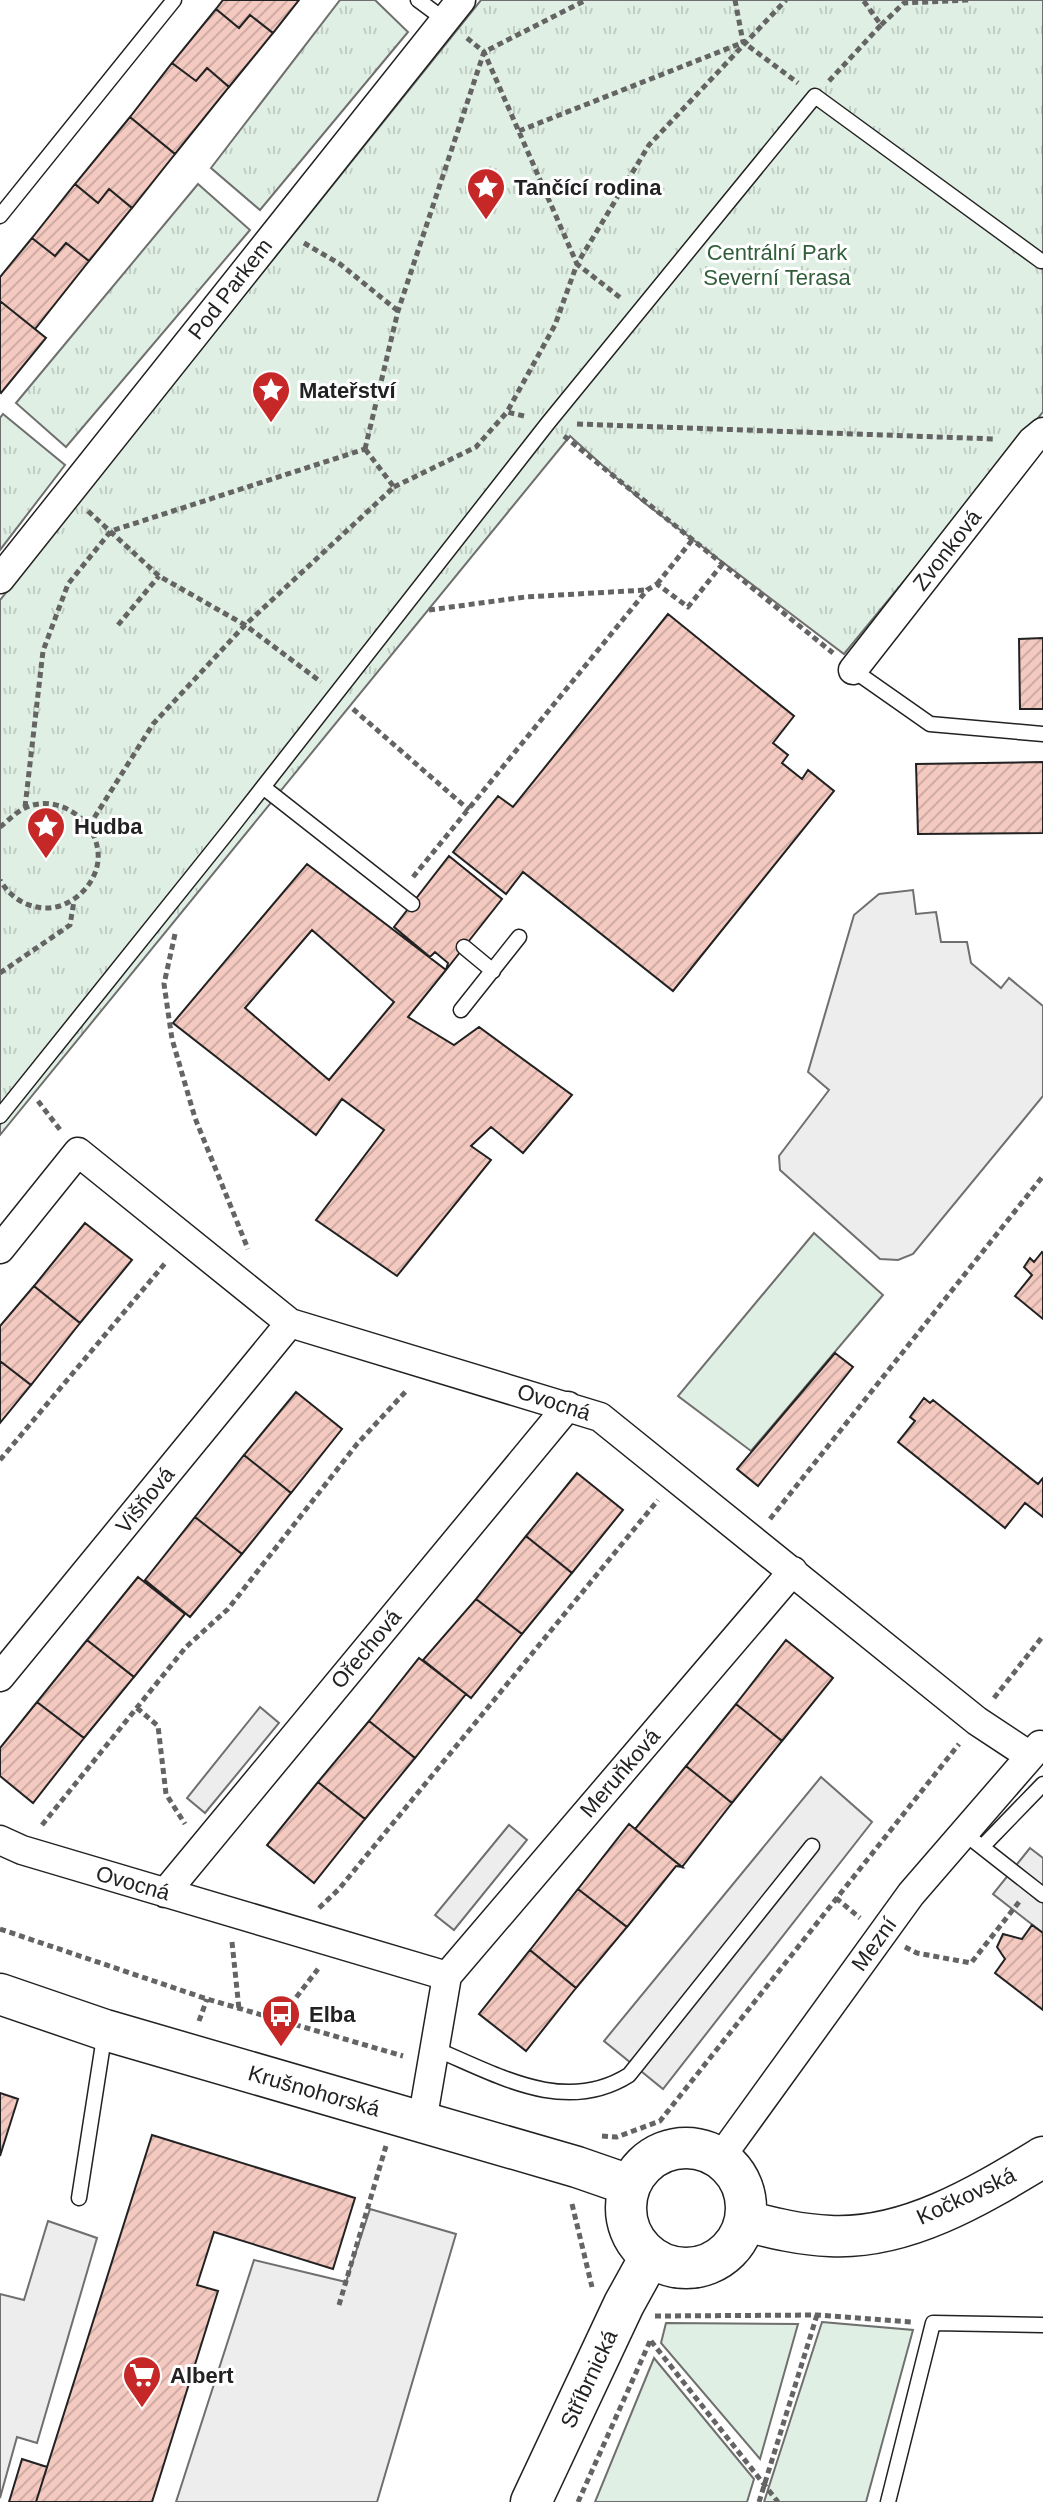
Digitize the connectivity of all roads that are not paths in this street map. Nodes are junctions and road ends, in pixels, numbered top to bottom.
1 (174, 0) edge
2 (418, 0) edge
3 (453, 10) edge
4 (0, 216) edge
5 (1041, 261) dead end
6 (1037, 436) edge
7 (0, 579) edge
8 (853, 670) joint
9 (1043, 734) edge
10 (263, 787) junction
11 (412, 904) dead end
12 (519, 937) dead end
13 (464, 947) dead end
14 (493, 971) junction
15 (461, 1010) dead end
16 (0, 1116) edge
17 (0, 1249) edge
18 (290, 1323) junction
19 (568, 1406) junction
20 (793, 1571) junction
21 (0, 1677) edge
22 (1036, 1749) edge
23 (1043, 1784) edge
24 (973, 1840) junction
25 (11, 1845) edge
26 (812, 1846) dead end
27 (1037, 1891) edge
28 (165, 1893) junction
29 (447, 1976) junction
30 (0, 1994) edge
31 (105, 2030) junction
32 (431, 2056) junction
33 (408, 2118) junction
34 (1043, 2157) edge
35 (720, 2158) junction
36 (629, 2185) junction
37 (79, 2198) dead end
38 (745, 2221) junction
39 (650, 2257) junction
40 (1043, 2325) edge
41 (531, 2502) edge
42 (888, 2502) edge

1 - 4 lane
2 - 3 lane
3 - 7 street, Pod Parkem
5 - 10 lane
6 - 8 street, Zvonková
8 - 9 lane
10 - 11 lane
10 - 16 lane
12 - 14 lane
13 - 14 lane
14 - 15 lane
17 - 18 street, Ovocná
18 - 19 street, Ovocná
18 - 21 street, Višňová
19 - 20 street, Ovocná
19 - 28 street, Ořechová
20 - 22 street, Ovocná
20 - 29 street, Meruňková
22 - 24 street, Mezní
23 - 24 lane
24 - 27 lane
24 - 35 street, Mezní
25 - 28 street, Ovocná
26 - 32 lane
28 - 29 street, Ovocná
29 - 32 street
30 - 31 street, Krušnohorská
31 - 33 street, Krušnohorská
31 - 37 lane
32 - 33 street
33 - 36 street, Krušnohorská
34 - 38 street, Kočkovská
35 - 36 street
35 - 38 street
36 - 39 street
38 - 39 street
39 - 41 street, Stříbrnická
40 - 42 lane

